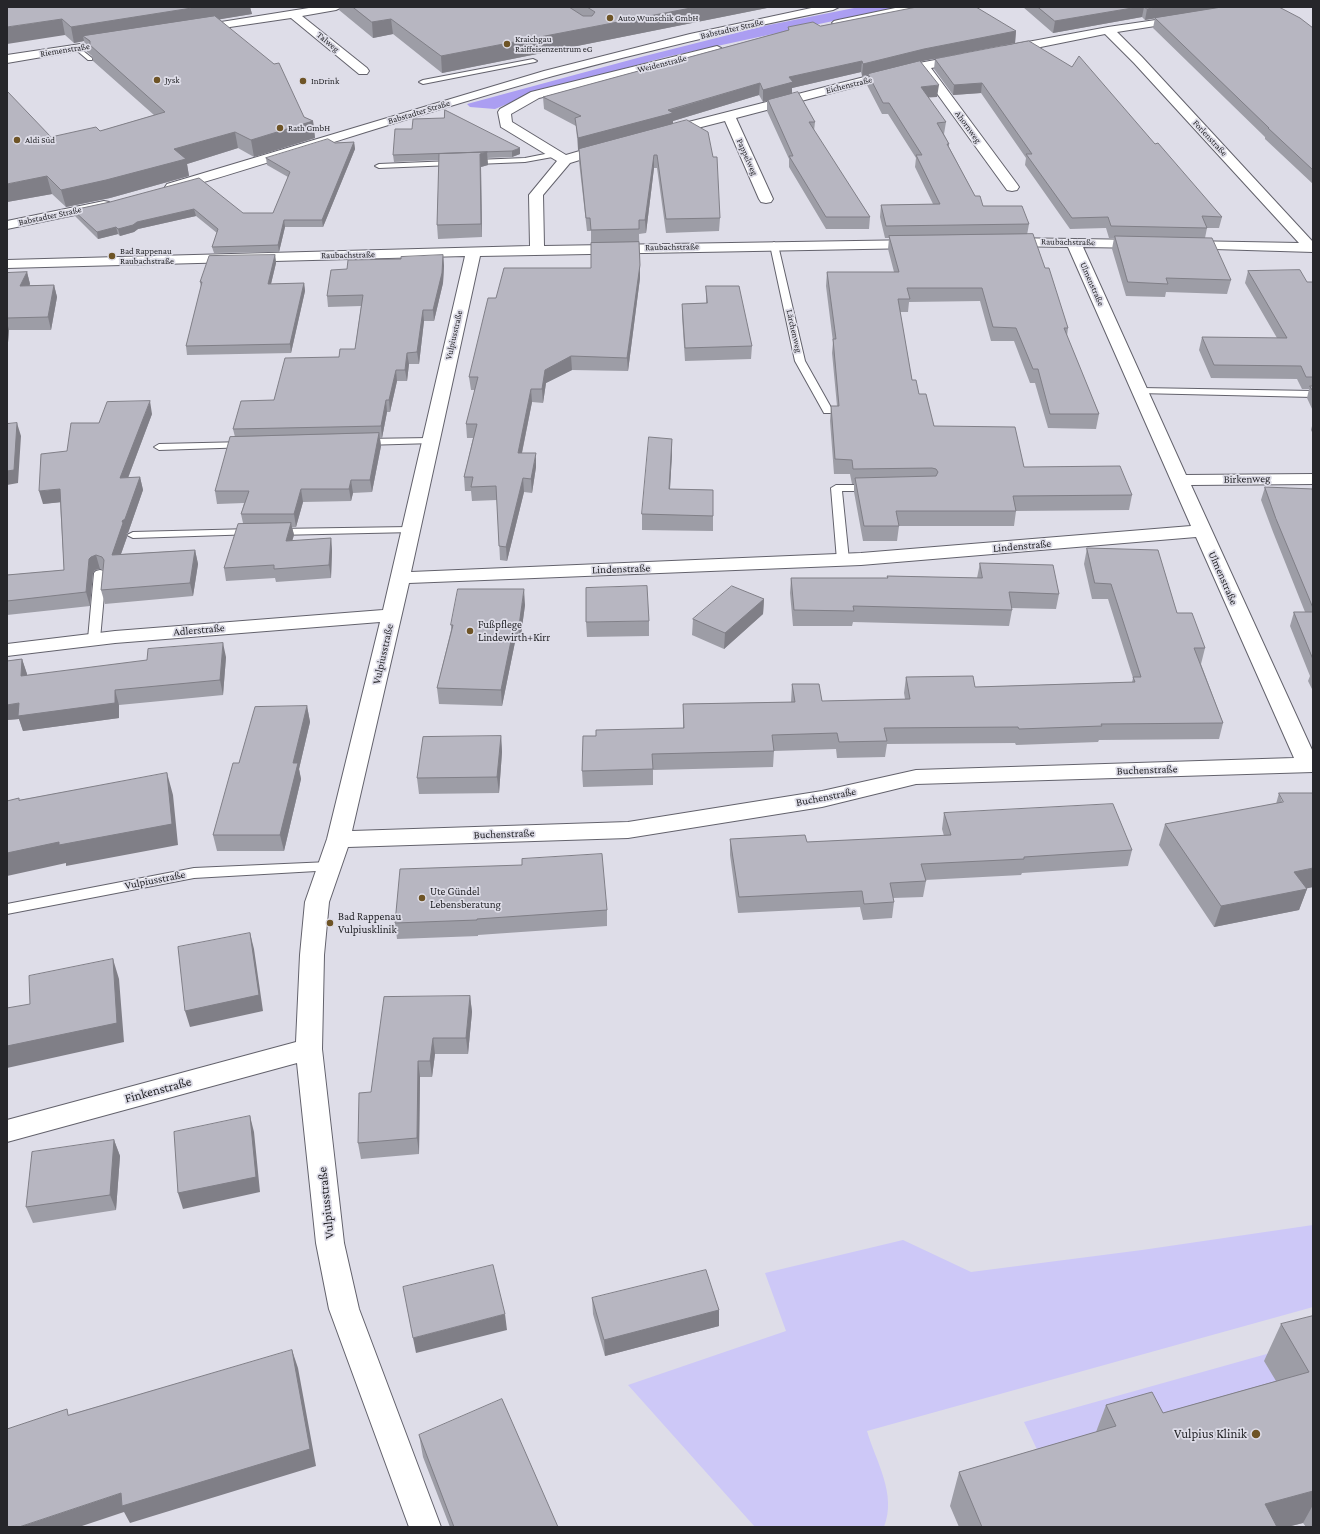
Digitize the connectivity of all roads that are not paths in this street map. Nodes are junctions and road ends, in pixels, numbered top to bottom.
1 (336, 7) edge
2 (833, 7) edge
3 (916, 7) edge
4 (292, 13) junction
5 (1194, 17) edge
6 (824, 26) edge
7 (187, 30) edge
8 (1108, 30) junction
9 (128, 40) edge
10 (77, 48) junction
11 (726, 48) edge
12 (992, 53) edge
13 (977, 56) edge
14 (7, 59) edge
15 (90, 59) edge
16 (533, 61) edge
17 (923, 66) junction
18 (363, 71) dead end
19 (423, 82) dead end
20 (729, 116) junction
21 (652, 136) edge
22 (622, 144) edge
23 (560, 157) junction
24 (379, 166) dead end
25 (1012, 187) dead end
26 (158, 190) edge
27 (766, 198) dead end
28 (118, 202) edge
29 (7, 225) edge
30 (1073, 242) junction
31 (935, 243) edge
32 (989, 243) edge
33 (774, 245) junction
34 (1312, 248) edge
35 (537, 250) junction
36 (473, 253) junction
37 (7, 264) edge
38 (1141, 391) junction
39 (1313, 394) edge
40 (828, 411) dead end
41 (430, 441) junction
42 (350, 442) edge
43 (255, 444) edge
44 (159, 446) dead end
45 (1313, 479) edge
46 (1181, 480) junction
47 (882, 488) edge
48 (410, 530) junction
49 (1202, 531) junction
50 (134, 535) dead end
51 (843, 560) junction
52 (100, 573) dead end
53 (400, 578) junction
54 (392, 615) junction
55 (94, 639) junction
56 (7, 650) edge
57 (1310, 764) edge
58 (339, 839) junction
59 (329, 866) junction
60 (7, 909) edge
61 (309, 1049) junction
62 (7, 1131) edge
63 (425, 1527) edge

1 - 4 street
2 - 26 street, Babstadter Straße
3 - 6 street
4 - 7 street
4 - 18 street, Talweg
5 - 8 street
8 - 12 street
8 - 34 street, Forlenstraße
9 - 10 street, Riemenstraße
10 - 14 street, Riemenstraße
10 - 15 lane
11 - 23 street, Weidenstraße
13 - 17 street, Eichenstraße
16 - 19 lane
17 - 20 street, Eichenstraße
17 - 25 street, Ahornweg
20 - 21 street, Eichenstraße
20 - 27 street, Pappelweg
22 - 23 street
23 - 24 lane
23 - 35 street
28 - 29 street, Babstadter Straße
30 - 32 street, Raubachstraße
30 - 34 street, Raubachstraße
30 - 38 street, Ulmenstraße
31 - 33 street, Raubachstraße
33 - 35 street, Raubachstraße
33 - 40 lane, Lärchenweg
35 - 36 street, Raubachstraße
36 - 37 street, Raubachstraße
36 - 41 street, Vulpiusstraße
38 - 39 lane
38 - 46 street, Ulmenstraße
41 - 42 lane
41 - 48 street, Vulpiusstraße
43 - 44 lane
45 - 46 street, Birkenweg
46 - 49 street, Ulmenstraße
47 - 51 lane
48 - 50 lane
48 - 53 street, Vulpiusstraße
49 - 51 street, Lindenstraße
49 - 57 street, Ulmenstraße
51 - 53 street, Lindenstraße
52 - 55 lane
53 - 54 street, Vulpiusstraße
54 - 55 street, Adlerstraße
54 - 58 street, Vulpiusstraße
55 - 56 street, Adlerstraße
57 - 58 street, Buchenstraße
58 - 59 street, Vulpiusstraße
59 - 60 lane, Vulpiusstraße
59 - 61 street, Vulpiusstraße
61 - 62 street, Finkenstraße
61 - 63 street, Vulpiusstraße

